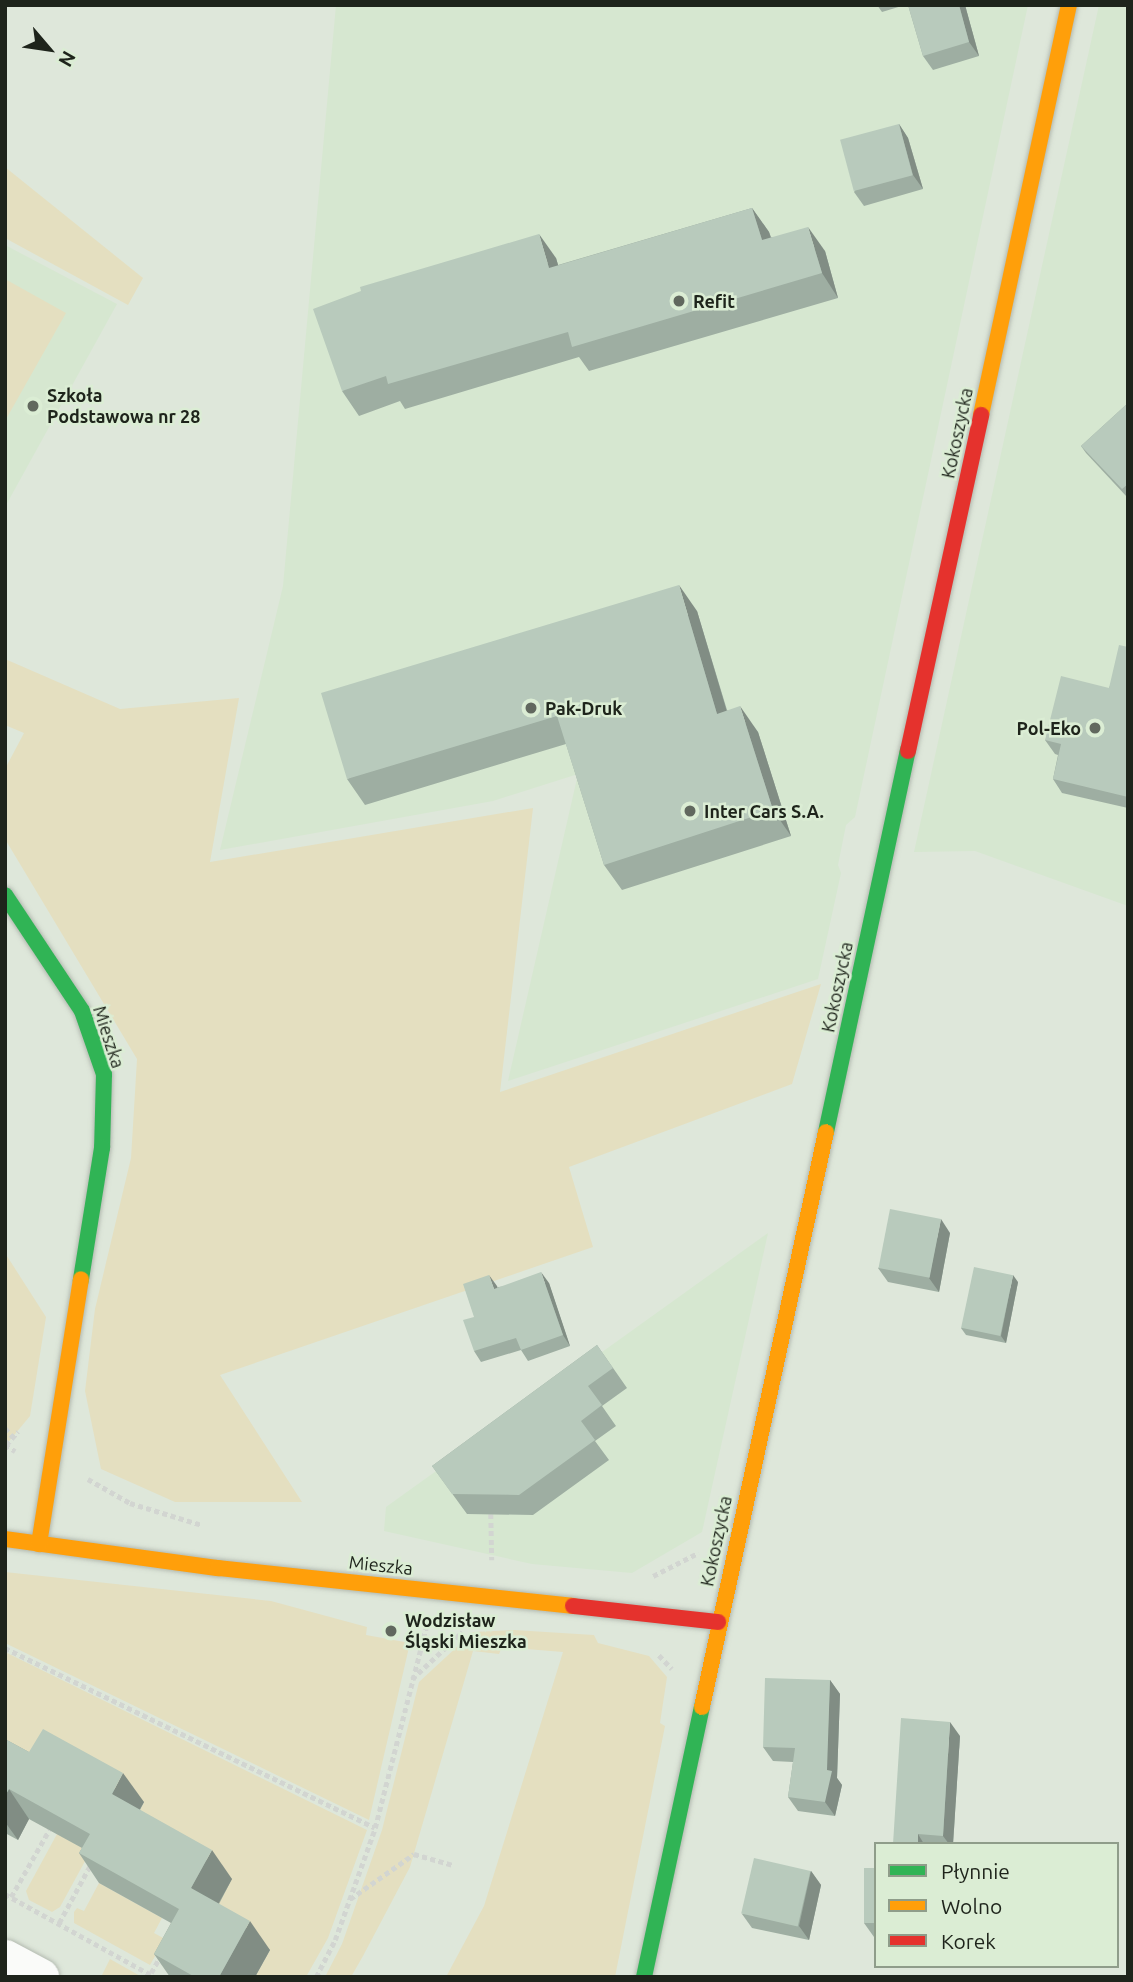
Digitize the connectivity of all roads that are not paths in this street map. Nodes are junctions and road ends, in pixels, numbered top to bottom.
1 (1069, 5) edge
2 (5, 895) edge
3 (5, 1539) edge
4 (39, 1544) junction
5 (718, 1622) junction
6 (5, 1958) edge
7 (40, 1977) edge
8 (644, 1977) edge

1 - 5 street, Kokoszycka
2 - 4 street, Mieszka
3 - 4 street, Mieszka
4 - 5 street, Mieszka
5 - 8 street, Kokoszycka
6 - 7 street

